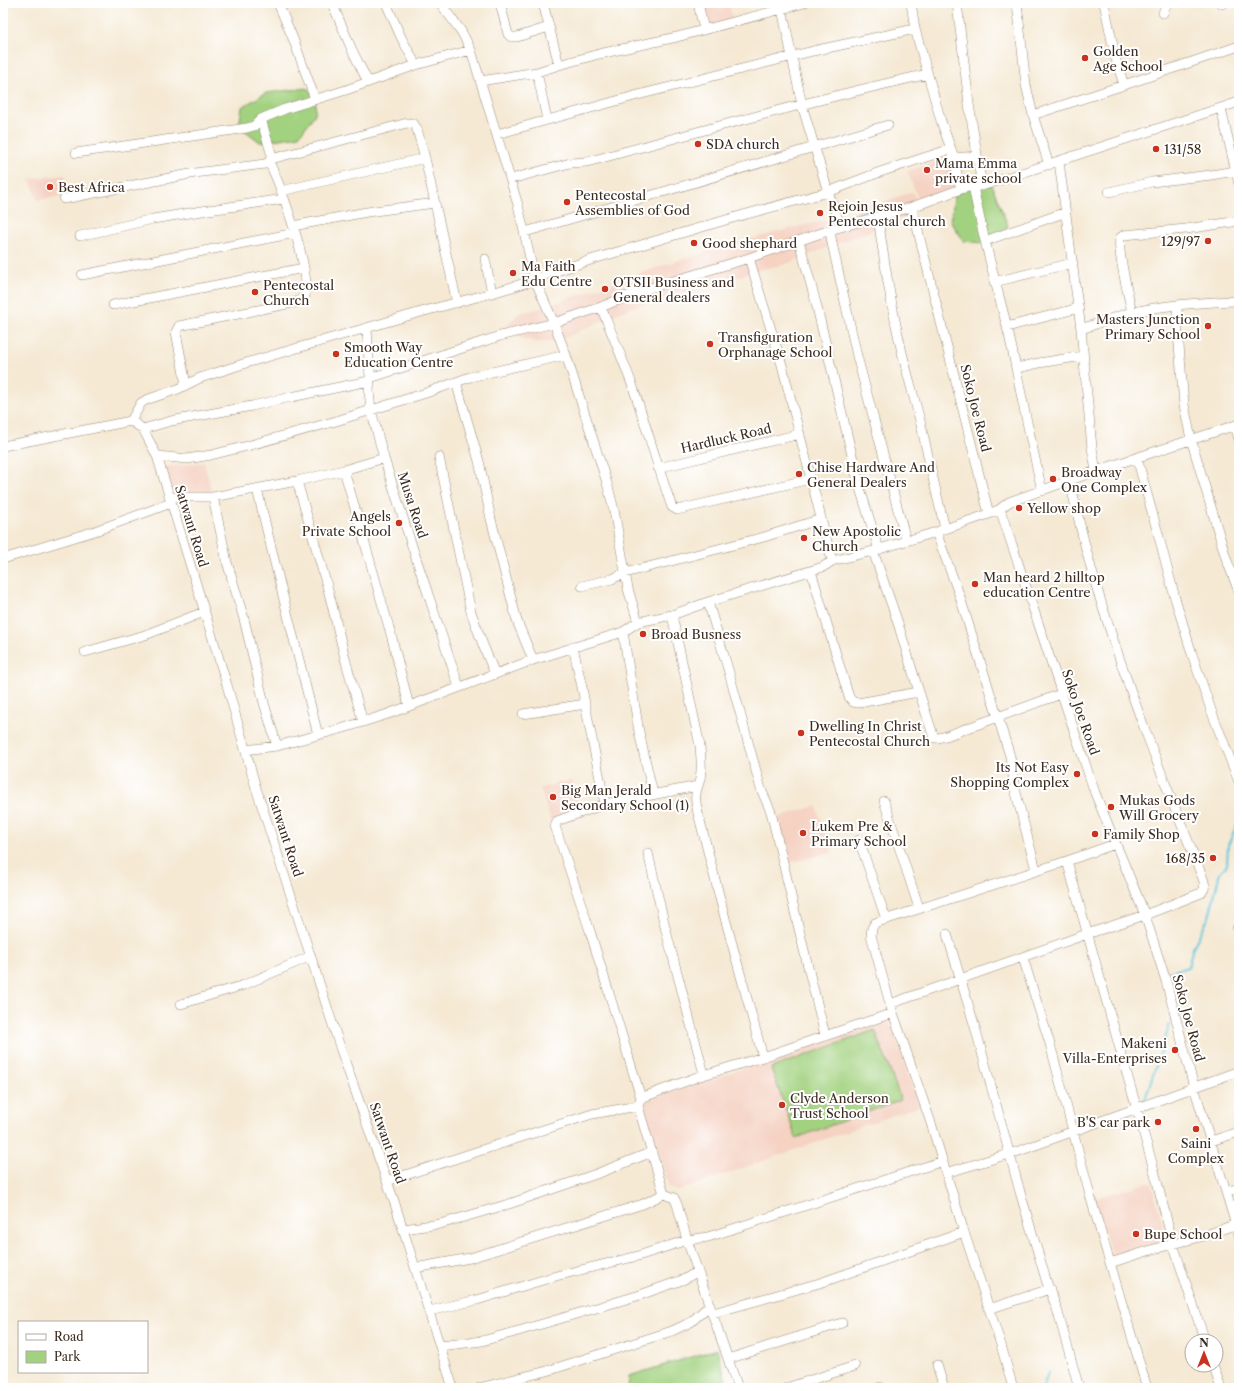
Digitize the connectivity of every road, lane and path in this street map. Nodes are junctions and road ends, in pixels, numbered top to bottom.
1 (278, 3) edge
2 (332, 3) edge
3 (386, 3) edge
4 (440, 3) edge
5 (500, 3) edge
6 (543, 3) edge
7 (698, 3) edge
8 (804, 3) edge
9 (911, 3) edge
10 (958, 3) edge
11 (1017, 3) edge
12 (1104, 3) edge
13 (1168, 3) edge
14 (782, 10) junction
15 (1163, 13) dead end
16 (549, 27) junction
17 (915, 29) junction
18 (704, 30) junction
19 (1239, 46) edge
20 (471, 50) junction
21 (792, 58) junction
22 (559, 65) junction
23 (416, 66) junction
24 (537, 72) junction
25 (928, 74) junction
26 (480, 81) junction
27 (368, 82) junction
28 (1124, 85) junction
29 (315, 99) junction
30 (1239, 102) edge
31 (802, 105) junction
32 (1221, 108) junction
33 (1032, 115) junction
34 (261, 119) junction
35 (547, 120) junction
36 (888, 124) dead end
37 (497, 134) junction
38 (814, 147) junction
39 (951, 149) junction
40 (76, 153) dead end
41 (977, 156) junction
42 (425, 158) junction
43 (953, 158) junction
44 (1236, 158) edge
45 (271, 159) junction
46 (1059, 162) junction
47 (1049, 165) junction
48 (1235, 171) junction
49 (511, 179) junction
50 (1239, 184) edge
51 (978, 186) junction
52 (961, 189) junction
53 (828, 192) junction
54 (1111, 192) dead end
55 (283, 195) junction
56 (64, 199) dead end
57 (434, 202) junction
58 (912, 207) junction
59 (1066, 212) junction
60 (878, 217) junction
61 (1239, 221) edge
62 (841, 227) junction
63 (294, 230) junction
64 (830, 230) junction
65 (525, 232) junction
66 (80, 236) dead end
67 (799, 241) junction
68 (985, 241) junction
69 (749, 258) junction
70 (485, 259) dead end
71 (1073, 263) junction
72 (304, 268) junction
73 (82, 275) dead end
74 (535, 280) junction
75 (994, 282) junction
76 (492, 293) junction
77 (1239, 301) edge
78 (457, 303) junction
79 (113, 305) dead end
80 (1177, 305) junction
81 (601, 307) junction
82 (1079, 308) junction
83 (1132, 312) junction
84 (554, 323) junction
85 (1007, 327) junction
86 (367, 328) junction
87 (1081, 329) junction
88 (566, 355) junction
89 (1083, 356) junction
90 (1017, 368) junction
91 (370, 380) junction
92 (456, 382) junction
93 (186, 385) junction
94 (371, 410) junction
95 (131, 421) junction
96 (1237, 425) edge
97 (143, 429) junction
98 (800, 434) junction
99 (1239, 439) edge
100 (1191, 440) junction
101 (3, 446) edge
102 (157, 456) junction
103 (439, 456) dead end
104 (384, 458) junction
105 (1136, 458) junction
106 (658, 468) junction
107 (344, 470) junction
108 (1096, 471) junction
109 (810, 479) junction
110 (297, 481) junction
111 (1070, 481) junction
112 (258, 489) junction
113 (1042, 491) junction
114 (213, 497) junction
115 (170, 500) junction
116 (1000, 509) junction
117 (989, 514) junction
118 (821, 519) junction
119 (945, 528) junction
120 (936, 532) junction
121 (906, 540) junction
122 (876, 550) junction
123 (3, 560) edge
124 (832, 561) junction
125 (811, 571) junction
126 (625, 573) junction
127 (582, 586) dead end
128 (1239, 592) edge
129 (708, 602) junction
130 (204, 612) junction
131 (672, 615) junction
132 (638, 622) junction
133 (623, 632) junction
134 (573, 647) junction
135 (85, 652) dead end
136 (533, 660) junction
137 (495, 674) junction
138 (459, 687) junction
139 (919, 692) junction
140 (1061, 694) junction
141 (585, 704) junction
142 (409, 706) junction
143 (523, 714) dead end
144 (998, 718) junction
145 (363, 722) junction
146 (318, 735) junction
147 (277, 746) junction
148 (245, 750) junction
149 (1239, 782) edge
150 (698, 786) junction
151 (653, 794) junction
152 (884, 801) dead end
153 (605, 804) junction
154 (859, 840) dead end
155 (1115, 844) junction
156 (648, 853) dead end
157 (1066, 861) junction
158 (1036, 870) junction
159 (919, 908) junction
160 (1145, 915) junction
161 (886, 920) junction
162 (947, 934) dead end
163 (1087, 934) junction
164 (311, 956) junction
165 (1023, 958) junction
166 (960, 979) junction
167 (181, 1004) dead end
168 (891, 1008) junction
169 (825, 1035) junction
170 (763, 1056) junction
171 (1239, 1072) edge
172 (704, 1074) junction
173 (1194, 1087) junction
174 (639, 1102) junction
175 (1136, 1109) junction
176 (1073, 1131) junction
177 (1239, 1132) edge
178 (1211, 1142) junction
179 (652, 1152) junction
180 (1010, 1153) junction
181 (943, 1161) junction
182 (946, 1173) junction
183 (387, 1181) junction
184 (1239, 1188) edge
185 (1226, 1192) junction
186 (664, 1194) junction
187 (1237, 1224) edge
188 (403, 1229) junction
189 (964, 1232) junction
190 (1239, 1235) edge
191 (687, 1240) junction
192 (1173, 1244) junction
193 (1110, 1263) junction
194 (415, 1268) junction
195 (698, 1270) junction
196 (1050, 1289) junction
197 (711, 1309) junction
198 (989, 1309) junction
199 (429, 1311) junction
200 (842, 1323) dead end
201 (1202, 1333) edge
202 (440, 1346) junction
203 (728, 1359) junction
204 (937, 1365) dead end
205 (855, 1366) dead end
206 (1216, 1373) edge
207 (453, 1388) edge
208 (478, 1388) edge
209 (738, 1388) edge
210 (786, 1388) edge
211 (944, 1388) edge
212 (1013, 1388) edge
213 (1079, 1388) edge
214 (1147, 1388) edge
215 (1221, 1388) edge

1 - 29 street
2 - 27 street
3 - 23 street
4 - 20 street
5 - 16 street
6 - 16 street
7 - 18 street
8 - 14 street
9 - 17 street
10 - 41 street
11 - 33 street
12 - 28 street
13 - 15 street
14 - 18 street
14 - 21 street
16 - 22 street
17 - 21 street
17 - 25 street
18 - 22 street
19 - 28 street
20 - 23 street
20 - 26 street
21 - 31 street
21 - 35 street
22 - 24 street
23 - 27 street
24 - 26 street
24 - 35 street
25 - 31 street
25 - 39 street
26 - 37 street
27 - 29 street
28 - 33 street
29 - 34 street
30 - 32 street
31 - 38 street
31 - 49 street
32 - 44 street
32 - 46 street
33 - 47 street
34 - 40 street
34 - 45 street
35 - 37 street
36 - 38 street
37 - 49 street
38 - 53 street
38 - 65 street
39 - 43 street
39 - 53 street
41 - 43 street
41 - 51 street
42 - 45 street
42 - 55 street
42 - 57 street
43 - 52 street
44 - 48 street
45 - 55 street
45 - 56 street
46 - 47 street
46 - 59 street
47 - 51 street
48 - 50 street
48 - 54 street
49 - 65 street
51 - 52 street
51 - 68 street
52 - 58 street
53 - 62 street
53 - 74 street
55 - 63 street
55 - 66 street
57 - 63 street
57 - 78 street
58 - 60 street
58 - 117 street, Soko Joe Road
59 - 68 street
59 - 71 street
60 - 62 street
60 - 119 street
61 - 83 street
62 - 64 street
63 - 72 street
63 - 73 street
64 - 67 street
64 - 121 street
65 - 74 street
67 - 69 street
67 - 122 street
68 - 75 street
69 - 81 street
69 - 98 street
70 - 76 street
71 - 75 street
71 - 82 street
72 - 79 street
72 - 93 street
74 - 76 street
74 - 84 street
75 - 85 street
76 - 78 street
77 - 80 street
78 - 86 street
80 - 83 street
80 - 100 street
81 - 84 street
81 - 106 street
82 - 85 street
82 - 87 street
83 - 87 street
84 - 88 street
84 - 91 street
85 - 90 street
86 - 91 street, Musa Road
86 - 93 street
87 - 89 street
88 - 92 street
88 - 126 street
89 - 90 street
89 - 108 street
90 - 113 street
91 - 94 street, Musa Road
91 - 97 street
92 - 94 street
92 - 136 street
93 - 95 street
94 - 102 street
94 - 104 street, Musa Road
95 - 97 street, Satwant Road
95 - 101 street
96 - 99 street
96 - 100 street
97 - 102 street, Satwant Road
98 - 106 street, Hardluck Road
98 - 109 street
100 - 105 street
100 - 128 street
102 - 115 street, Satwant Road
103 - 137 street
104 - 107 street
104 - 138 street, Musa Road
105 - 108 street
105 - 149 street
106 - 109 street
107 - 110 street
107 - 142 street
108 - 111 street
109 - 118 street
110 - 112 street
110 - 145 street
111 - 113 street
111 - 160 street
112 - 114 street
112 - 146 street
113 - 116 street
114 - 115 street
114 - 147 street
115 - 123 street
115 - 130 street, Satwant Road
116 - 117 street
116 - 140 street, Soko Joe Road
117 - 119 street
118 - 124 street
118 - 126 street
119 - 120 street
120 - 121 street
120 - 144 street
121 - 122 street
122 - 124 street
122 - 139 street
124 - 125 street
125 - 129 street
125 - 139 street
126 - 127 street
126 - 132 street
129 - 131 street
129 - 169 street
130 - 135 street
130 - 148 street, Satwant Road
131 - 132 street
131 - 150 street
132 - 133 street
133 - 134 street
133 - 151 street
134 - 136 street
134 - 141 street
136 - 137 street
137 - 138 street
138 - 142 street
139 - 144 street
140 - 144 street
140 - 155 street, Soko Joe Road
141 - 143 street
141 - 153 street
142 - 145 street
144 - 158 street
145 - 146 street
146 - 147 street
147 - 148 street
148 - 164 street, Satwant Road
150 - 151 street
150 - 170 street
151 - 153 street
152 - 159 street
153 - 174 street
154 - 161 street
155 - 157 street
155 - 160 street, Soko Joe Road
156 - 172 street
157 - 158 street
157 - 163 street
158 - 159 street
159 - 161 street
160 - 163 street
160 - 173 street, Soko Joe Road
161 - 168 street
162 - 166 street
163 - 165 street
163 - 175 street
164 - 167 street
164 - 183 street, Satwant Road
165 - 166 street
165 - 176 street
166 - 168 street
166 - 180 street
168 - 169 street
168 - 181 street
169 - 170 street
170 - 172 street
171 - 173 street
172 - 174 street
173 - 175 street
173 - 178 street, Soko Joe Road
174 - 179 street
174 - 183 street
175 - 176 street
175 - 192 street
176 - 180 street
176 - 193 street
177 - 178 street
178 - 185 street, Soko Joe Road
179 - 186 street
179 - 188 street
180 - 182 street
180 - 196 street
181 - 182 street
181 - 191 street
182 - 189 street
183 - 188 street, Satwant Road
184 - 185 street
185 - 187 street, Soko Joe Road
186 - 191 street
186 - 194 street
187 - 190 street, Soko Joe Road
187 - 192 street
188 - 194 street, Satwant Road
189 - 197 street
189 - 198 street
191 - 195 street
191 - 199 street
192 - 193 street
192 - 201 street
193 - 214 street
194 - 199 street, Satwant Road
195 - 197 street
195 - 202 street
196 - 198 street
196 - 213 street
197 - 203 street
197 - 208 street
198 - 212 street
199 - 202 street, Satwant Road
200 - 203 street
202 - 207 street, Satwant Road
203 - 209 street
204 - 211 street
205 - 210 street
206 - 215 street

